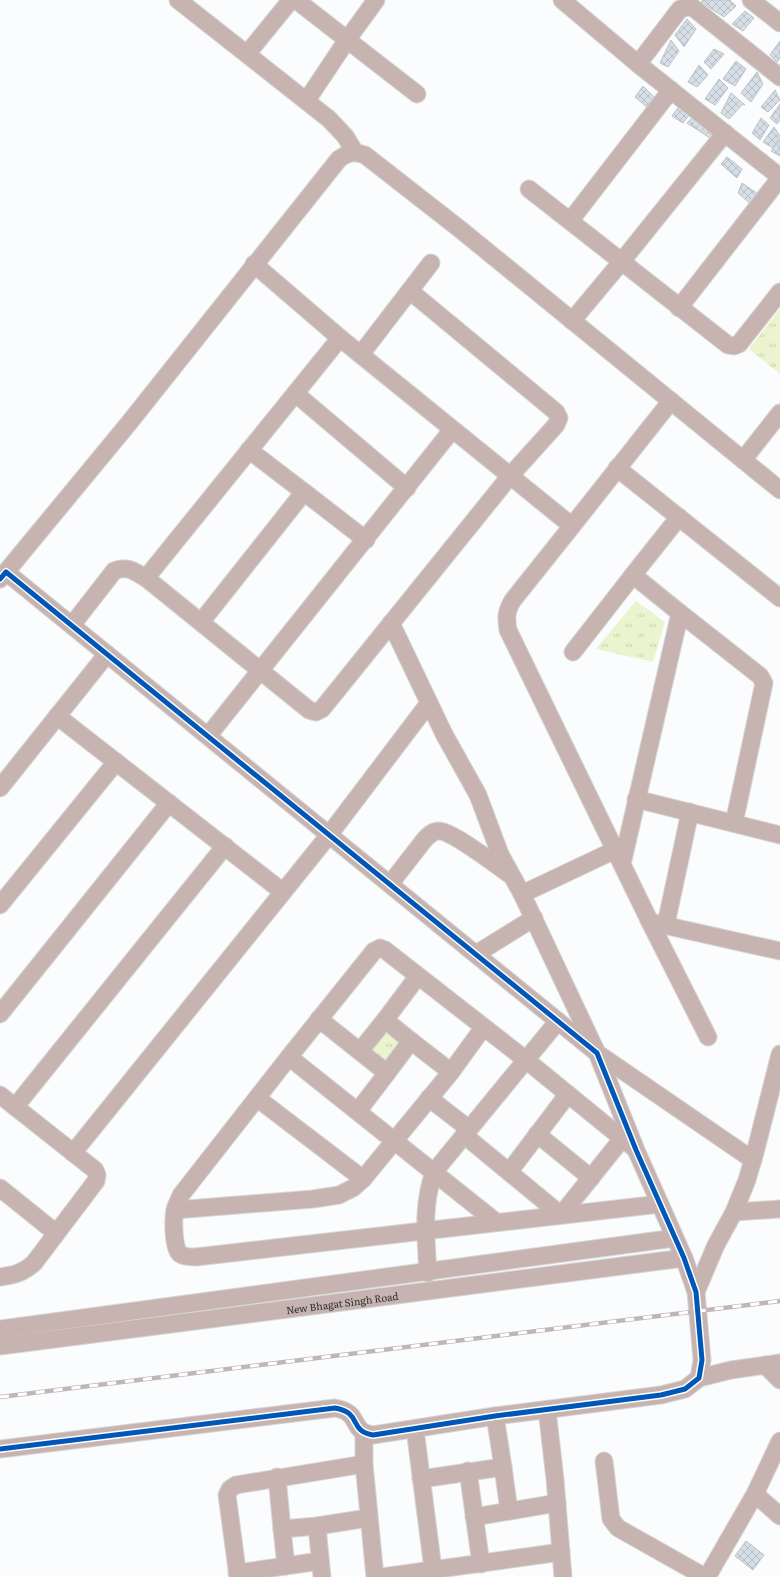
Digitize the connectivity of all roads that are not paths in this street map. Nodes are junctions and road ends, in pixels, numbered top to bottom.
1 (178, 0) edge
2 (291, 0) edge
3 (296, 0) edge
4 (376, 0) edge
5 (562, 0) edge
6 (751, 0) edge
7 (780, 23) edge
8 (347, 40) junction
9 (247, 54) junction
10 (638, 64) junction
11 (780, 77) edge
12 (671, 90) junction
13 (417, 94) dead end
14 (307, 100) junction
15 (725, 133) junction
16 (355, 152) junction
17 (780, 177) edge
18 (529, 189) dead end
19 (570, 221) junction
20 (622, 261) junction
21 (431, 263) dead end
22 (254, 264) junction
23 (410, 291) junction
24 (780, 292) edge
25 (679, 308) junction
26 (572, 321) junction
27 (340, 338) junction
28 (361, 354) junction
29 (296, 394) junction
30 (671, 401) junction
31 (780, 413) edge
32 (452, 430) junction
33 (249, 450) junction
34 (743, 460) junction
35 (617, 468) junction
36 (510, 476) junction
37 (407, 488) junction
38 (780, 490) edge
39 (304, 492) junction
40 (679, 517) junction
41 (572, 526) junction
42 (366, 540) junction
43 (3, 575) edge
44 (633, 575) junction
45 (146, 578) junction
46 (780, 598) edge
47 (680, 613) junction
48 (202, 622) junction
49 (391, 624) junction
50 (72, 625) junction
51 (573, 652) dead end
52 (107, 654) junction
53 (261, 670) junction
54 (429, 703) junction
55 (57, 716) junction
56 (208, 736) junction
57 (116, 762) junction
58 (0, 788) edge
59 (636, 799) junction
60 (169, 803) junction
61 (690, 812) junction
62 (734, 823) junction
63 (330, 835) junction
64 (780, 835) edge
65 (225, 846) junction
66 (619, 857) junction
67 (510, 875) junction
68 (390, 884) junction
69 (283, 892) junction
70 (522, 894) junction
71 (0, 905) edge
72 (534, 918) junction
73 (658, 923) junction
74 (780, 951) edge
75 (476, 954) junction
76 (418, 976) junction
77 (0, 1014) edge
78 (319, 1020) junction
79 (385, 1020) junction
80 (558, 1021) junction
81 (483, 1028) junction
82 (708, 1037) dead end
83 (411, 1041) junction
84 (360, 1051) junction
85 (597, 1053) junction
86 (780, 1054) edge
87 (289, 1057) junction
88 (526, 1060) junction
89 (387, 1072) junction
90 (451, 1072) junction
91 (568, 1094) junction
92 (0, 1095) edge
93 (257, 1098) junction
94 (429, 1098) junction
95 (774, 1106) edge
96 (15, 1107) junction
97 (358, 1111) junction
98 (467, 1132) junction
99 (537, 1134) junction
100 (622, 1139) junction
101 (394, 1141) junction
102 (636, 1150) junction
103 (73, 1153) junction
104 (753, 1160) junction
105 (434, 1172) junction
106 (509, 1172) junction
107 (591, 1178) junction
108 (363, 1180) junction
109 (0, 1188) edge
110 (660, 1204) junction
111 (780, 1209) edge
112 (175, 1210) junction
113 (734, 1212) junction
114 (561, 1215) junction
115 (496, 1222) junction
116 (426, 1230) junction
117 (56, 1233) junction
118 (675, 1238) junction
119 (684, 1258) junction
120 (428, 1272) junction
121 (0, 1277) edge
122 (696, 1292) junction
123 (0, 1329) edge
124 (0, 1346) edge
125 (773, 1364) edge
126 (698, 1378) junction
127 (780, 1380) edge
128 (547, 1410) junction
129 (495, 1416) junction
130 (416, 1429) junction
131 (364, 1433) junction
132 (780, 1441) edge
133 (0, 1449) edge
134 (604, 1461) dead end
135 (364, 1464) junction
136 (503, 1466) junction
137 (468, 1472) junction
138 (276, 1477) junction
139 (421, 1479) junction
140 (755, 1494) junction
141 (558, 1503) junction
142 (509, 1511) junction
143 (780, 1516) edge
144 (474, 1517) junction
145 (368, 1518) junction
146 (317, 1526) junction
147 (282, 1529) junction
148 (561, 1552) junction
149 (481, 1564) junction
150 (286, 1566) junction
151 (321, 1569) edge
152 (434, 1574) edge
153 (238, 1575) edge
154 (375, 1577) edge
155 (382, 1577) edge
156 (563, 1577) edge
157 (706, 1577) edge

1 - 9 street
2 - 9 street
3 - 8 street
4 - 8 street
5 - 10 street
6 - 7 street
8 - 13 street
8 - 14 street
9 - 14 street
10 - 11 street
10 - 12 street
12 - 15 street
12 - 19 street
14 - 16 street
15 - 17 street
15 - 20 street
16 - 22 street
16 - 26 street
17 - 25 street
18 - 19 street
19 - 20 street
20 - 25 street
20 - 26 street
21 - 23 street
22 - 27 street
22 - 43 street
23 - 28 street
23 - 36 street
24 - 25 street
26 - 30 street
27 - 28 street
27 - 29 street
28 - 32 street
29 - 33 street
29 - 37 street
30 - 34 street
30 - 35 street
31 - 34 street
32 - 36 street
32 - 37 street
33 - 39 street
33 - 45 street
34 - 38 street
35 - 40 street
35 - 41 street
36 - 41 street
36 - 49 street
37 - 42 street
39 - 42 street
39 - 48 street
40 - 44 street
40 - 46 street
41 - 66 street
42 - 53 street
43 - 50 street
44 - 47 street
44 - 51 street
45 - 48 street
45 - 50 street
47 - 59 street
47 - 62 street
48 - 53 street
49 - 53 street
49 - 54 street
50 - 52 street
52 - 55 street
52 - 56 street
53 - 56 street
54 - 63 street
54 - 67 street
55 - 57 street
55 - 58 street
56 - 63 street
57 - 60 street
57 - 71 street
59 - 61 street
59 - 66 street
60 - 65 street
60 - 77 street
61 - 62 street
61 - 73 street
62 - 64 street
63 - 68 street
63 - 69 street
65 - 69 street
65 - 96 street
66 - 70 street
66 - 73 street
67 - 68 street
67 - 70 street
68 - 75 street
69 - 103 street
70 - 72 street
72 - 75 street
72 - 85 street
73 - 74 street
73 - 82 street
75 - 80 street
76 - 78 street
76 - 79 street
76 - 81 street
78 - 84 street
78 - 87 street
79 - 83 street
79 - 84 street
80 - 85 street
80 - 88 street
81 - 88 street
81 - 90 street
83 - 89 street
83 - 90 street
84 - 89 street
85 - 102 street
85 - 104 street
86 - 95 street
87 - 93 street
87 - 97 street
88 - 91 street
88 - 98 street
89 - 97 street
90 - 94 street
91 - 99 street
91 - 100 street
92 - 96 street
93 - 108 street
93 - 112 street
94 - 98 street
94 - 101 street
95 - 104 street
96 - 103 street
97 - 101 street
98 - 105 street
98 - 106 street
99 - 106 street
99 - 107 street
100 - 102 street
100 - 107 street
101 - 105 street
101 - 108 street
102 - 110 street
103 - 117 street
104 - 113 street
105 - 115 street
105 - 116 street
106 - 114 street
107 - 114 street
108 - 112 street
109 - 117 street
110 - 114 street
110 - 118 street
111 - 113 street
112 - 116 street
113 - 122 street
114 - 115 street
115 - 116 street
116 - 120 street
117 - 121 street
118 - 119 street
118 - 120 street, New Bhagat Singh Road
119 - 122 street
119 - 124 street, New Bhagat Singh Road
120 - 123 street, New Bhagat Singh Road
122 - 126 street
125 - 126 street
125 - 127 street
126 - 128 street
128 - 129 street
128 - 141 street
129 - 130 street
129 - 136 street
130 - 131 street
130 - 139 street
131 - 133 street
131 - 135 street
132 - 140 street
134 - 157 street
135 - 138 street
135 - 145 street
136 - 137 street
136 - 142 street
137 - 139 street
137 - 144 street
138 - 147 street
138 - 153 street
139 - 152 street
140 - 143 street
140 - 157 street
141 - 142 street
141 - 148 street
142 - 144 street
144 - 149 street
145 - 146 street
145 - 154 street
146 - 147 street
146 - 151 street
147 - 150 street
148 - 149 street
148 - 156 street
149 - 152 street
150 - 151 street
150 - 153 street
152 - 155 street

